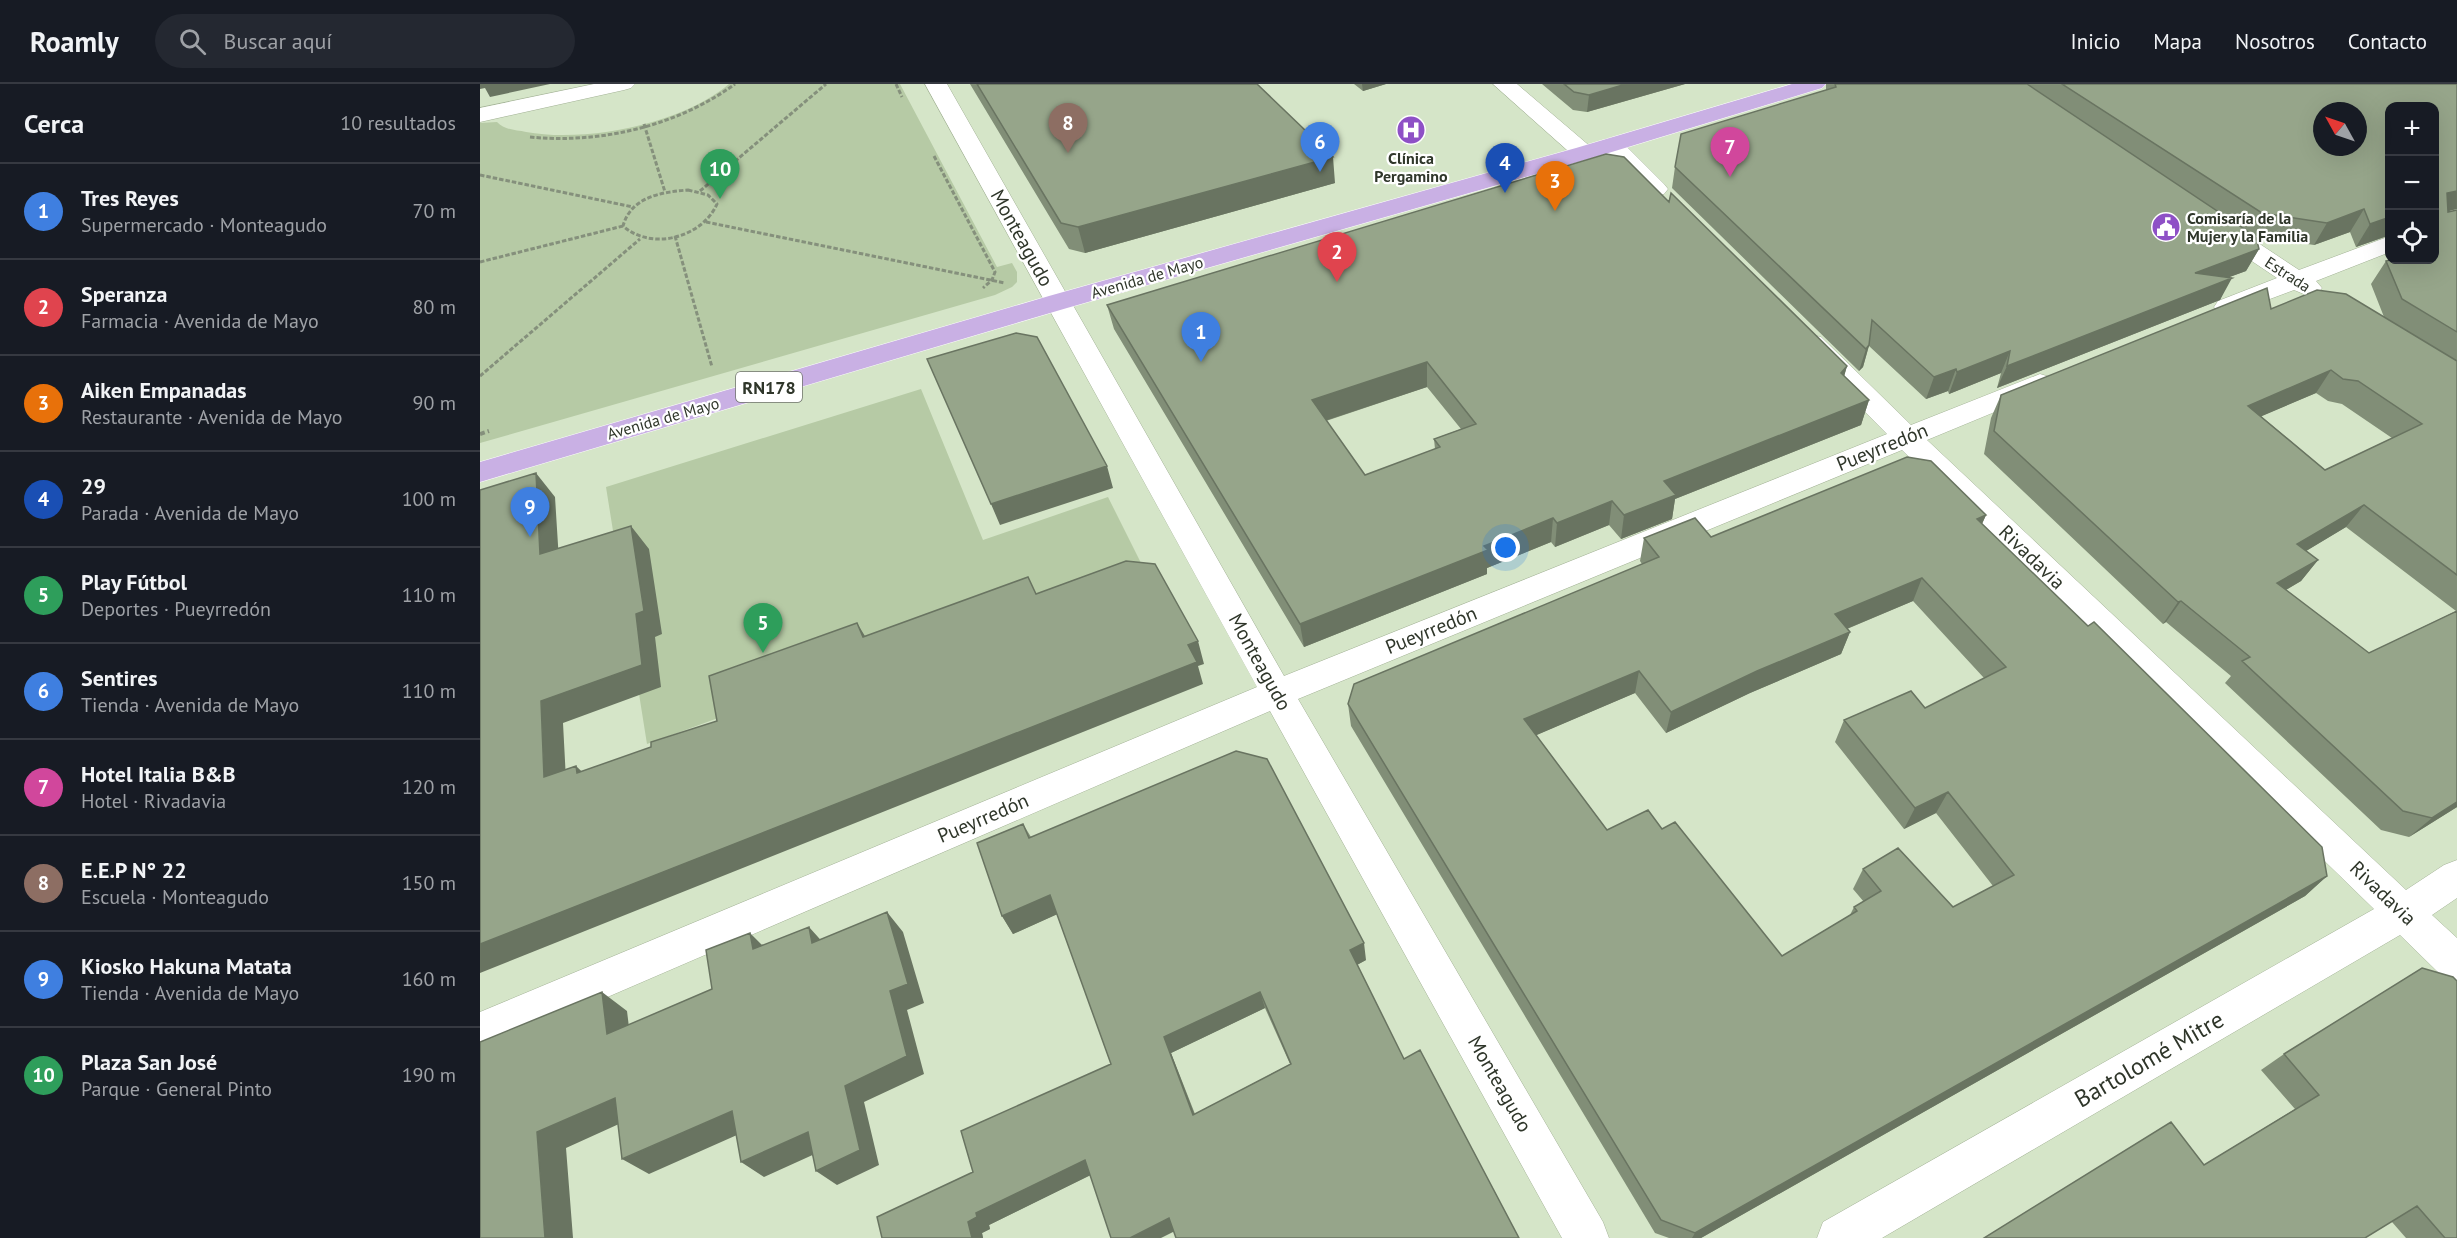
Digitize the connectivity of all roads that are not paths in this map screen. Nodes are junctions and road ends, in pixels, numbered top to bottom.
1 (624, 84) edge
2 (936, 84) edge
3 (1504, 84) edge
4 (1815, 84) edge
5 (480, 116) edge
6 (1598, 149) junction
7 (1679, 212) edge
8 (2198, 214) edge
9 (2385, 245) edge
10 (2296, 280) junction
11 (2326, 298) edge
12 (1058, 302) junction
13 (1789, 320) edge
14 (2196, 320) edge
15 (2062, 374) edge
16 (1906, 437) junction
17 (480, 472) edge
18 (1277, 693) junction
19 (2457, 878) edge
20 (2404, 912) junction
21 (2457, 964) edge
22 (480, 1032) edge
23 (1587, 1238) edge
24 (1839, 1238) edge

1 - 5 street
2 - 12 street, Monteagudo
3 - 6 street
4 - 6 main road, Avenida de Mayo / RN178
6 - 7 street
6 - 12 main road, Avenida de Mayo / RN178
8 - 10 street, Estrada
9 - 10 street
10 - 11 street, Estrada
10 - 14 street
12 - 17 main road, Avenida de Mayo / RN178
12 - 18 street, Monteagudo
13 - 16 street, Rivadavia
15 - 16 street, Pueyrredón
16 - 18 street, Pueyrredón
16 - 20 street, Rivadavia
18 - 22 street, Pueyrredón
18 - 23 street, Monteagudo
19 - 20 street, Bartolomé Mitre
20 - 21 street, Rivadavia
20 - 24 street, Bartolomé Mitre

